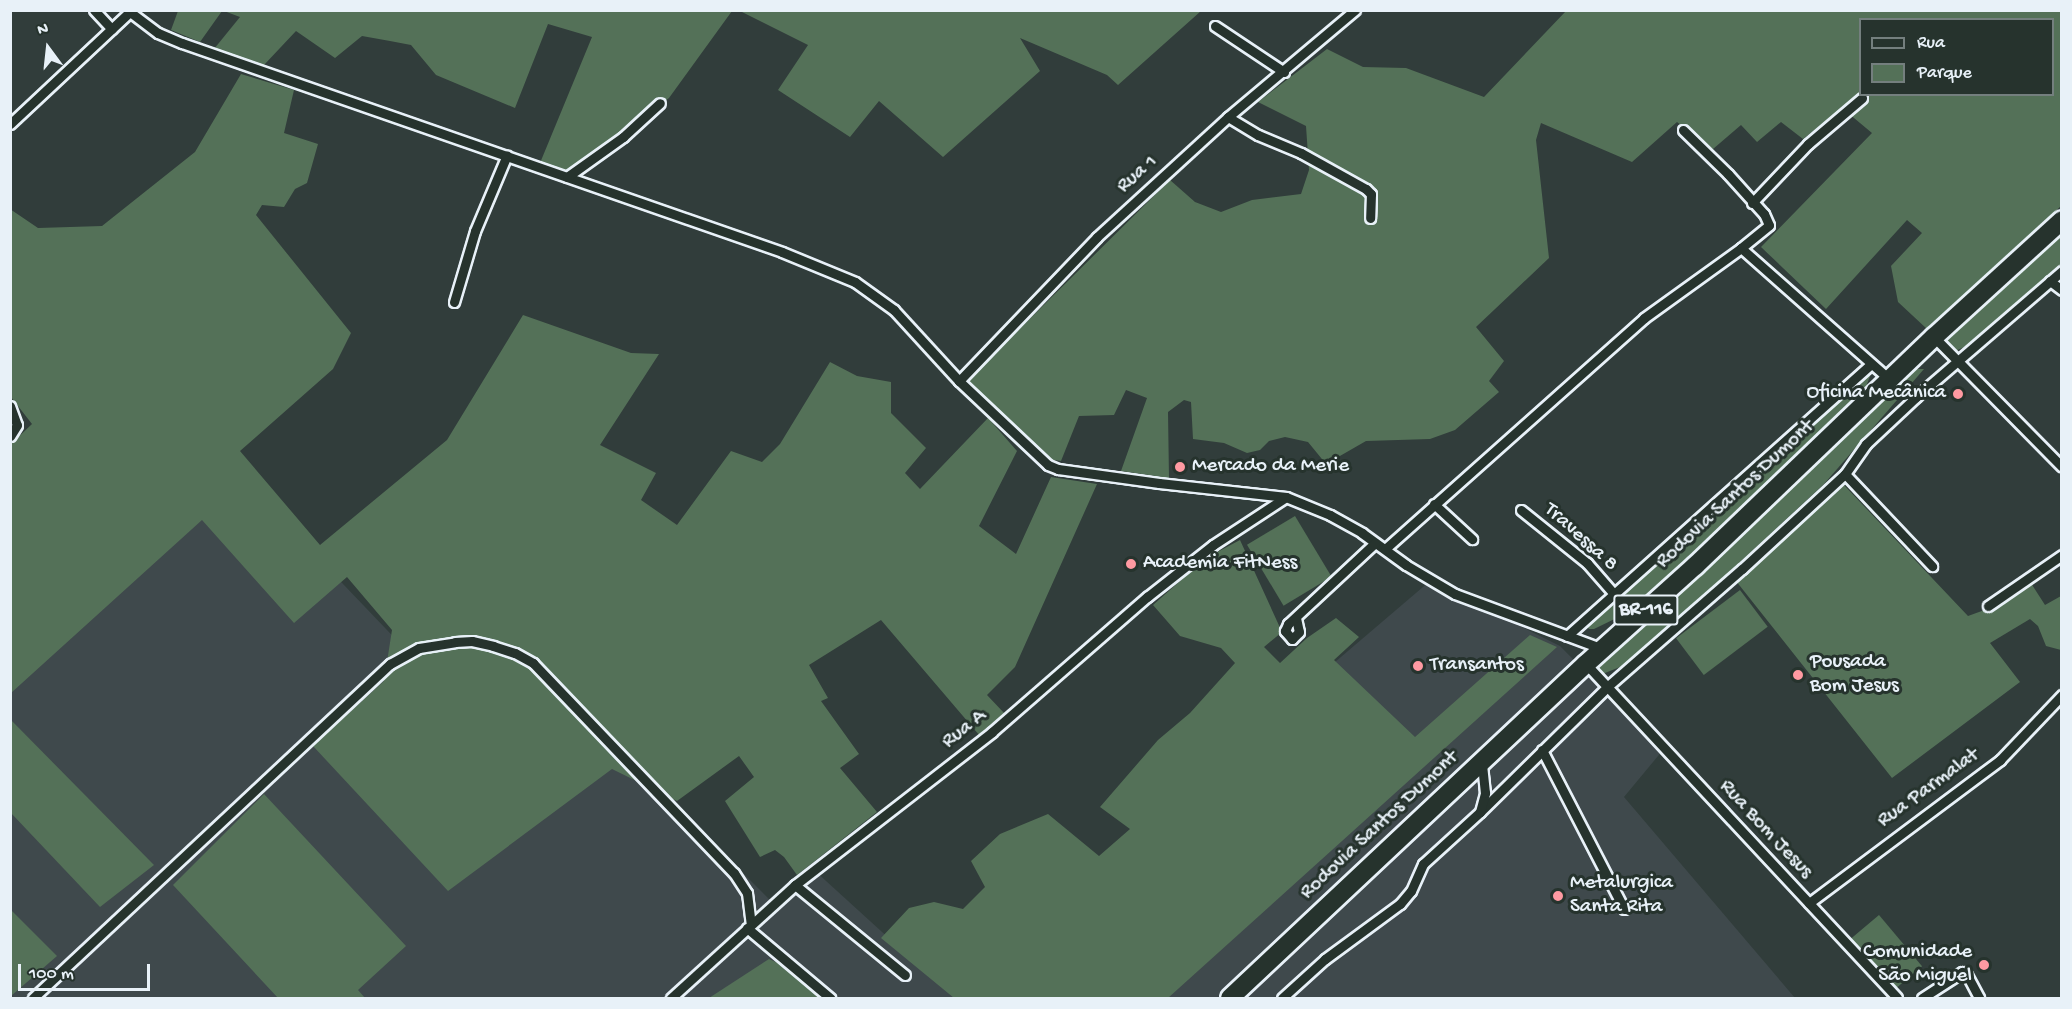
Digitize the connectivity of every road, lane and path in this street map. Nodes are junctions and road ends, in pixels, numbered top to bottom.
1 (94, 10) edge
2 (1355, 10) edge
3 (131, 11) edge
4 (1215, 26) dead end
5 (112, 29) junction
6 (1284, 72) junction
7 (1862, 98) dead end
8 (660, 103) dead end
9 (1228, 117) junction
10 (10, 124) edge
11 (1683, 130) dead end
12 (507, 155) junction
13 (567, 177) junction
14 (1752, 203) junction
15 (1370, 218) dead end
16 (2061, 220) edge
17 (1741, 248) junction
18 (2061, 271) edge
19 (2050, 281) junction
20 (2061, 290) edge
21 (454, 302) dead end
22 (1934, 337) junction
23 (1956, 361) junction
24 (1870, 365) junction
25 (1890, 380) junction
26 (959, 381) junction
27 (10, 406) edge
28 (10, 436) edge
29 (2061, 467) edge
30 (1845, 474) junction
31 (1286, 497) junction
32 (1434, 504) junction
33 (1521, 510) dead end
34 (1472, 539) dead end
35 (1375, 543) junction
36 (1385, 549) junction
37 (2061, 555) edge
38 (1932, 566) dead end
39 (1614, 594) junction
40 (1988, 606) dead end
41 (1296, 618) dead end
42 (1567, 636) junction
43 (1603, 649) junction
44 (1586, 664) junction
45 (1607, 687) junction
46 (2061, 695) edge
47 (1542, 750) junction
48 (1482, 762) junction
49 (1480, 812) junction
50 (795, 885) junction
51 (1809, 903) junction
52 (1624, 909) dead end
53 (749, 926) junction
54 (905, 975) dead end
55 (33, 999) edge
56 (672, 999) edge
57 (830, 999) edge
58 (1230, 999) edge
59 (1282, 999) edge
60 (1897, 999) edge
61 (1922, 999) edge
62 (1979, 999) edge

1 - 5 street
2 - 6 street, Rua 1
3 - 5 street
3 - 12 street
4 - 6 street
5 - 10 street
6 - 9 street, Rua 1
7 - 14 street
8 - 13 street
9 - 15 street
9 - 26 street, Rua 1
11 - 14 street
12 - 13 street
12 - 21 street
13 - 26 street
14 - 17 street
16 - 22 highway, Rodovia Santos Dumont / BR-116
17 - 24 street
17 - 32 street
18 - 19 street
19 - 20 street
19 - 23 street
22 - 23 street
22 - 25 highway, Rodovia Santos Dumont / BR-116
23 - 29 street
23 - 30 street
24 - 25 street
24 - 39 street
25 - 43 highway, Rodovia Santos Dumont / BR-116
26 - 31 street
27 - 28 street
30 - 38 street
30 - 45 street
31 - 35 street
31 - 50 street, Rua A
32 - 34 street
32 - 36 street
33 - 39 street, Travessa 8
35 - 36 street
35 - 41 street
36 - 42 street
37 - 40 street
39 - 42 street
42 - 43 street
43 - 44 highway, Rodovia Santos Dumont / BR-116
44 - 45 street, Rua Bom Jesus
44 - 48 highway, Rodovia Santos Dumont / BR-116
45 - 47 street
45 - 51 street, Rua Bom Jesus
46 - 51 street, Rua Parmalat
47 - 49 street
47 - 52 street
48 - 49 street
48 - 58 highway, Rodovia Santos Dumont / BR-116
49 - 59 street
50 - 53 street, Rua A
50 - 54 street
51 - 60 street, Rua Bom Jesus
53 - 55 street
53 - 56 street, Rua A
53 - 57 street
61 - 62 street

